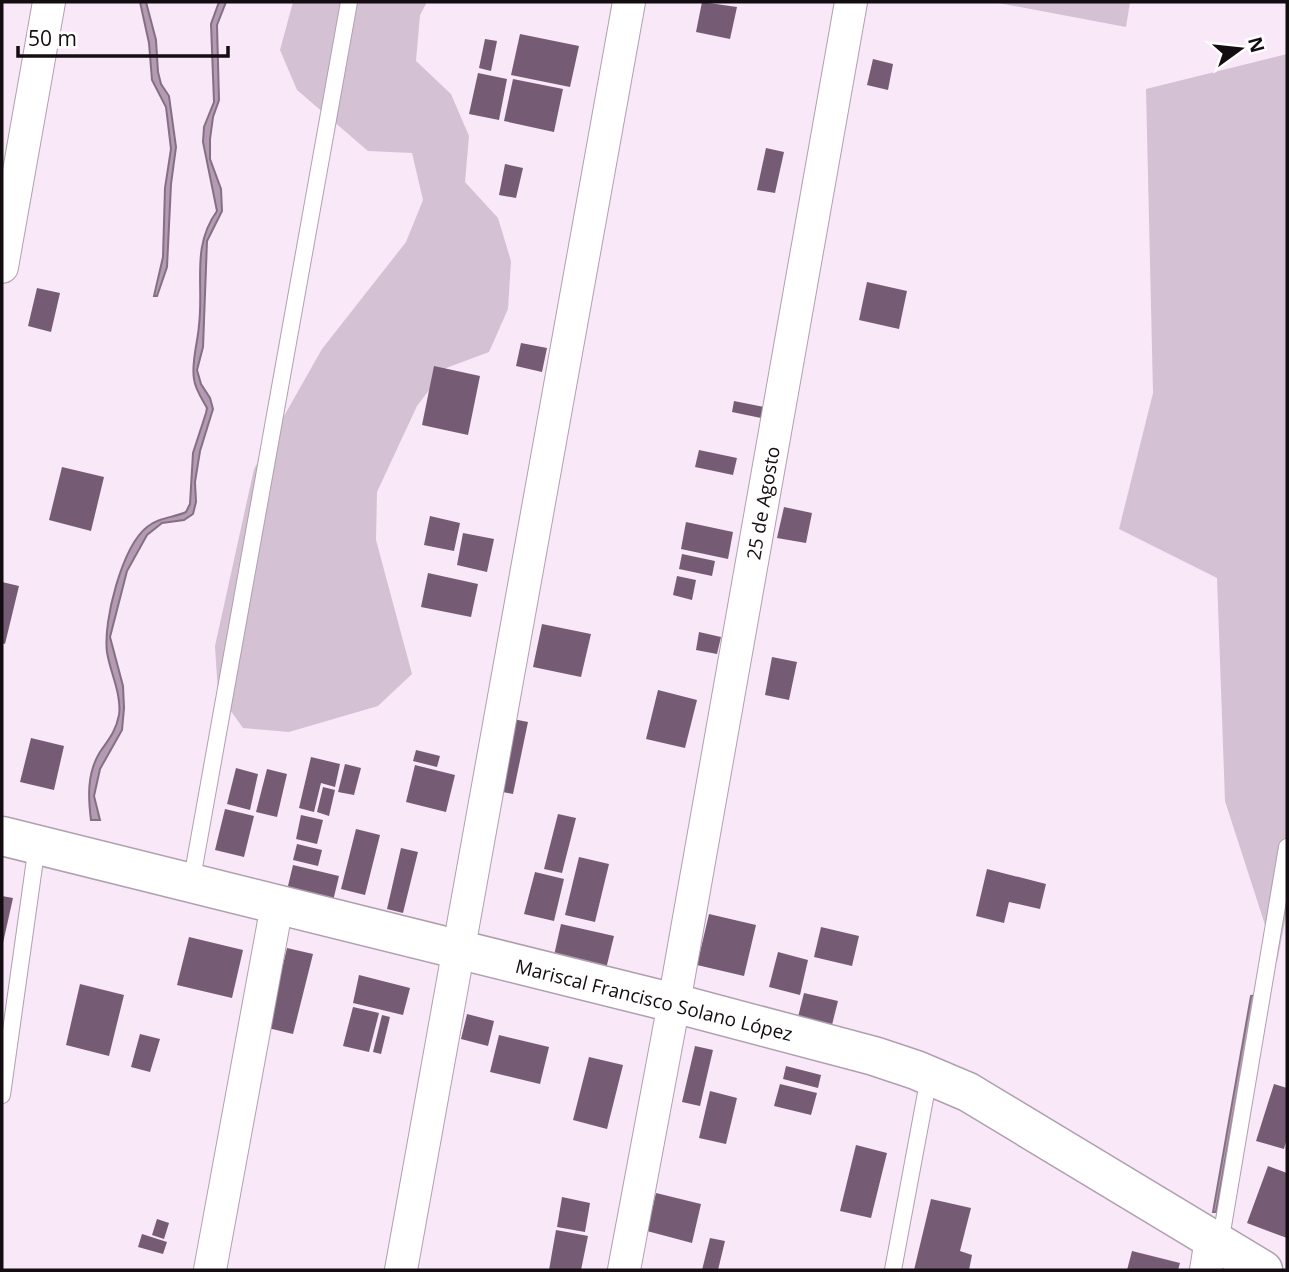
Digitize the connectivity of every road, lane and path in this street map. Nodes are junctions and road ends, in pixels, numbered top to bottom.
1 (49, 2) edge
2 (349, 2) edge
3 (629, 2) edge
4 (851, 2) edge
5 (2, 267) edge
6 (19, 840) edge
7 (1287, 847) edge
8 (191, 884) junction
9 (277, 905) junction
10 (460, 951) junction
11 (674, 1003) junction
12 (930, 1075) junction
13 (2, 1095) edge
14 (1212, 1251) edge
15 (210, 1270) edge
16 (401, 1270) edge
17 (624, 1270) edge
18 (893, 1270) edge
19 (1263, 1270) edge

1 - 5 street
2 - 8 lane
3 - 10 street
4 - 11 street, 25 de Agosto
6 - 8 main road, Mariscal Francisco Solano López
6 - 13 lane
7 - 14 lane
8 - 9 main road, Mariscal Francisco Solano López
9 - 10 main road, Mariscal Francisco Solano López
9 - 15 street
10 - 11 main road, Mariscal Francisco Solano López
10 - 16 street
11 - 12 main road, Mariscal Francisco Solano López
11 - 17 street, 25 de Agosto
12 - 14 main road, Mariscal Francisco Solano López
12 - 18 lane
14 - 19 main road, Mariscal Francisco Solano López

